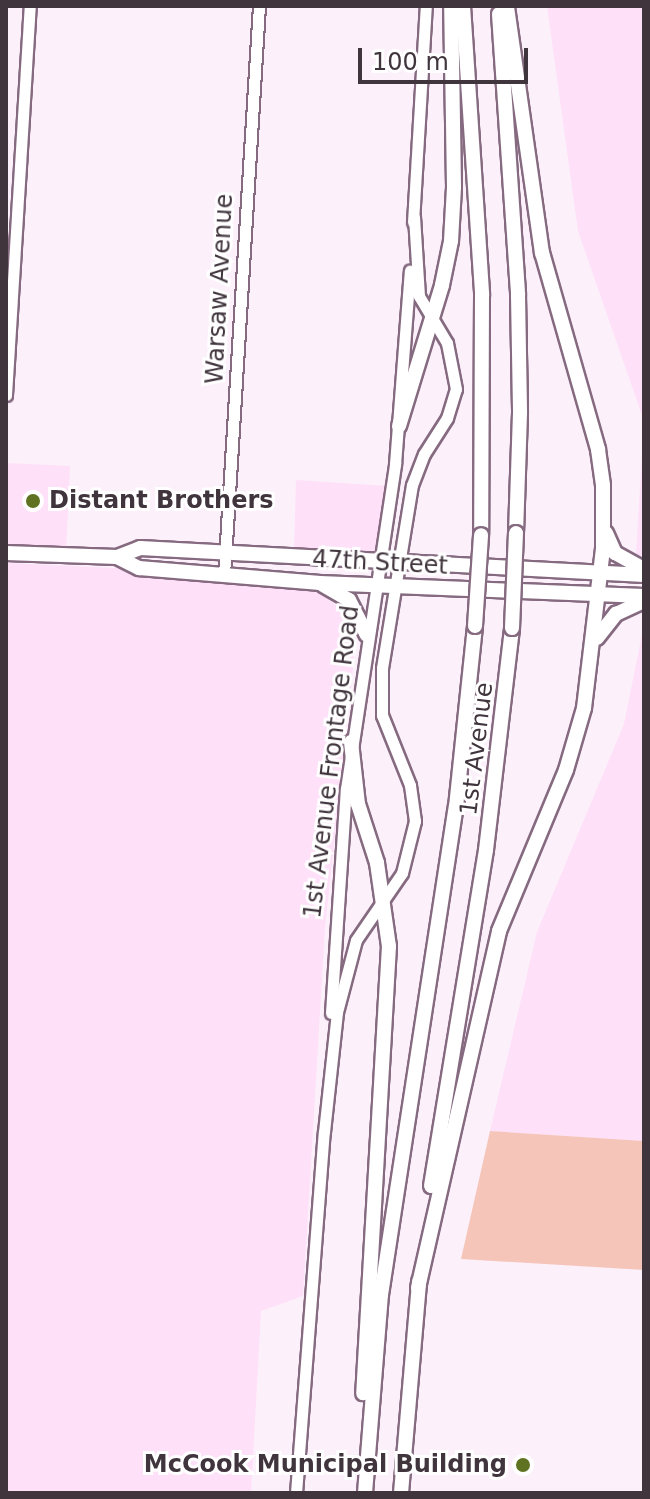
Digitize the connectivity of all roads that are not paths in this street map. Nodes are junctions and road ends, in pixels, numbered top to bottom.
1 (30, 6) edge
2 (259, 6) edge
3 (426, 6) edge
4 (451, 6) edge
5 (463, 6) edge
6 (499, 6) edge
7 (507, 6) edge
8 (414, 217) junction
9 (432, 321) junction
10 (6, 395) edge
11 (399, 426) junction
12 (604, 527) junction
13 (6, 553) edge
14 (226, 553) junction
15 (117, 557) junction
16 (379, 562) junction
17 (400, 564) junction
18 (601, 572) junction
19 (644, 572) edge
20 (224, 575) junction
21 (320, 583) junction
22 (375, 585) junction
23 (396, 587) junction
24 (598, 593) junction
25 (644, 599) edge
26 (367, 635) junction
27 (593, 650) junction
28 (351, 742) junction
29 (384, 900) junction
30 (329, 1074) junction
31 (418, 1288) junction
32 (296, 1493) edge
33 (364, 1493) edge
34 (401, 1493) edge

1 - 10 street
2 - 14 street, Warsaw Avenue
3 - 8 street, 1st Avenue Frontage Road
4 - 9 main road
5 - 33 main road, 1st Avenue, bridge
6 - 31 main road, 1st Avenue, bridge
7 - 12 main road
8 - 9 street, 1st Avenue Frontage Road
8 - 11 street, 1st Avenue Frontage Road
9 - 11 main road
9 - 17 street, 1st Avenue Frontage Road
11 - 16 street, 1st Avenue Frontage Road
12 - 18 main road
12 - 19 main road
13 - 15 main road, 47th Street
14 - 15 main road, 47th Street
14 - 16 main road, 47th Street
14 - 20 street, Warsaw Avenue
15 - 20 main road, 47th Street
16 - 17 main road, 47th Street
16 - 22 street, 1st Avenue Frontage Road
17 - 18 main road, 47th Street
17 - 23 street, 1st Avenue Frontage Road
18 - 19 main road, 47th Street
18 - 24 main road
20 - 21 main road, 47th Street
21 - 22 main road, 47th Street
21 - 26 main road
22 - 23 main road, 47th Street
22 - 26 street, 1st Avenue Frontage Road
23 - 24 main road, 47th Street
23 - 29 street, 1st Avenue Frontage Road
24 - 25 main road, 47th Street
24 - 27 main road
25 - 27 main road
26 - 28 street, 1st Avenue Frontage Road
27 - 31 main road
28 - 29 main road
28 - 30 street, 1st Avenue Frontage Road
29 - 30 street, 1st Avenue Frontage Road
29 - 33 main road
30 - 32 street, 1st Avenue Frontage Road
31 - 34 main road, 1st Avenue

